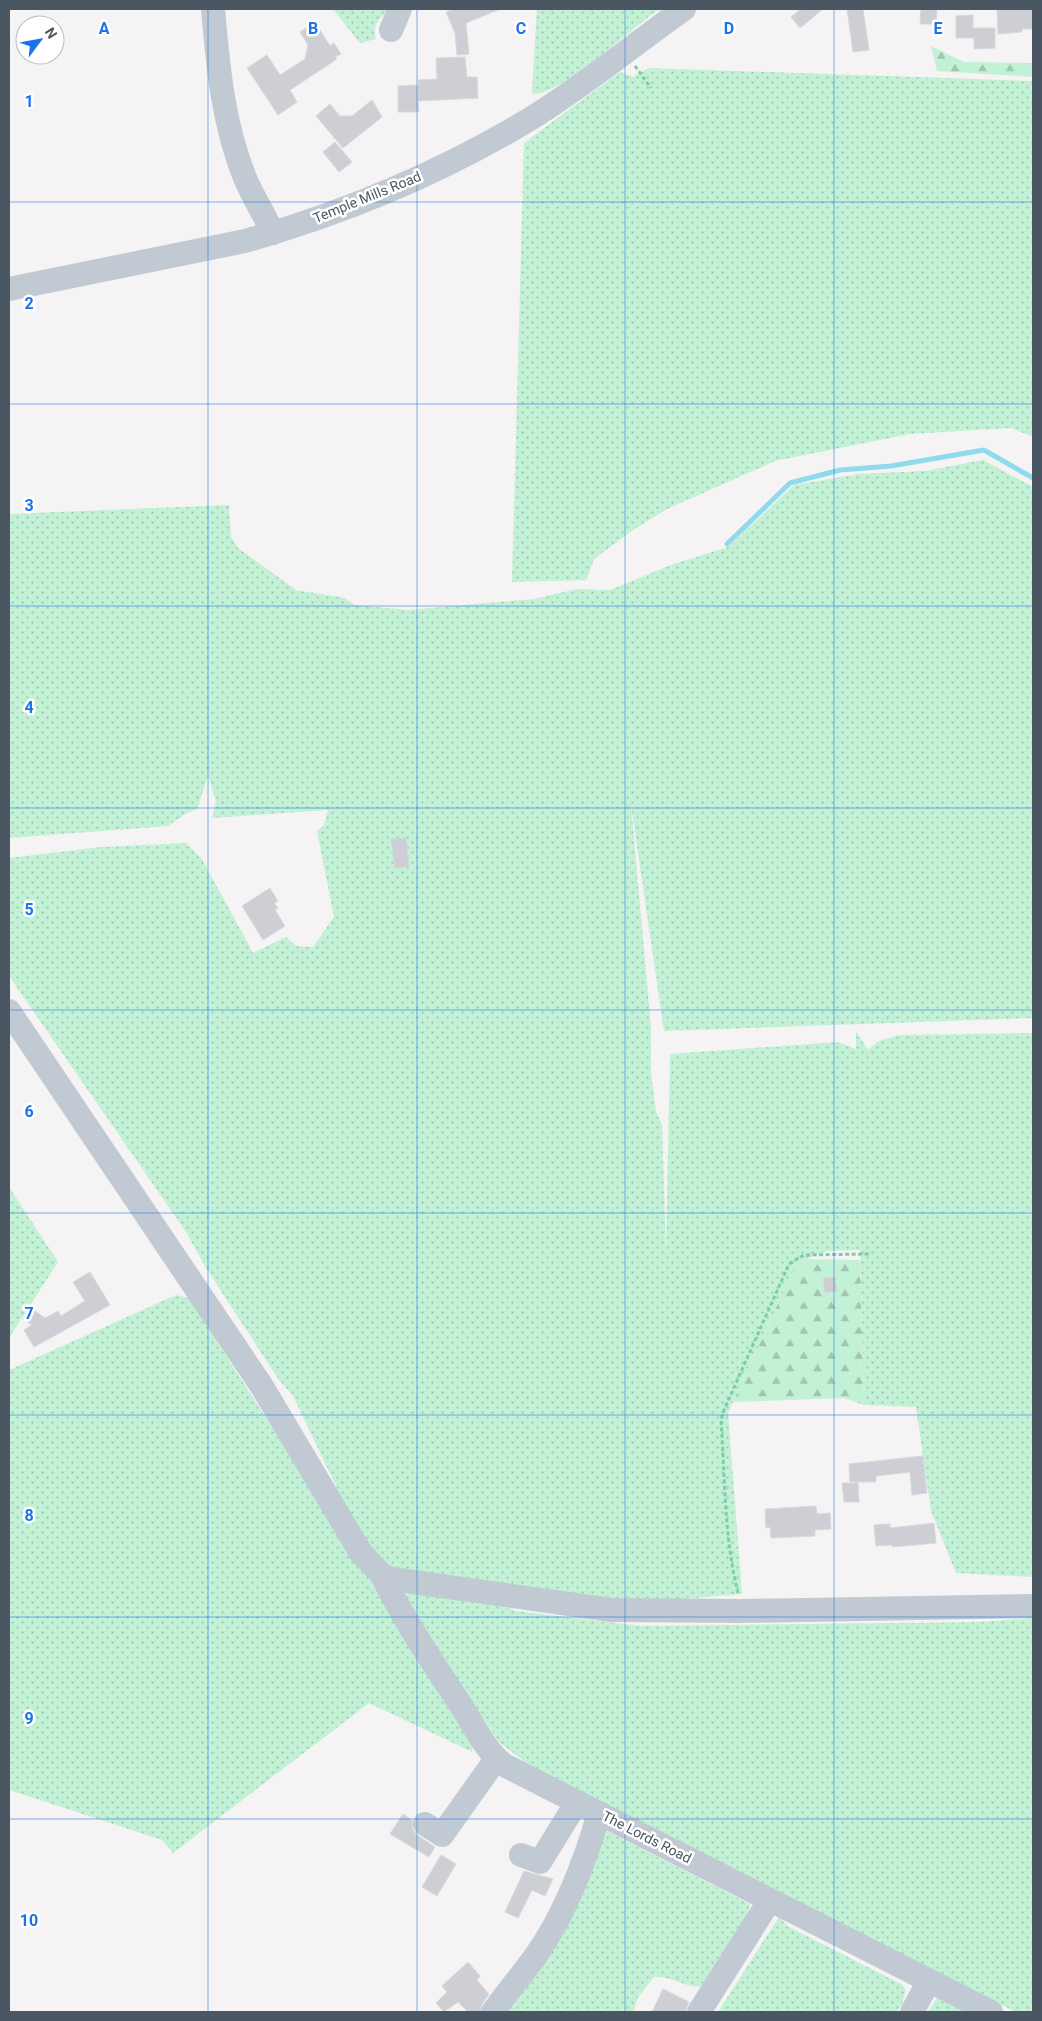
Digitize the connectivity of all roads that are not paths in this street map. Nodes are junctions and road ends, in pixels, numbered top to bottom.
1 (213, 9) edge
2 (400, 9) edge
3 (684, 9) edge
4 (391, 30) dead end
5 (273, 233) junction
6 (9, 289) edge
7 (9, 1012) edge
8 (382, 1575) junction
9 (1033, 1606) edge
10 (496, 1759) junction
11 (577, 1802) junction
12 (599, 1813) junction
13 (425, 1824) dead end
14 (521, 1855) dead end
15 (770, 1900) junction
16 (930, 1981) junction
17 (493, 2012) edge
18 (699, 2012) edge
19 (912, 2012) edge
20 (991, 2012) edge

1 - 5 street
2 - 4 street
3 - 5 street, Temple Mills Road
5 - 6 street, Temple Mills Road
7 - 8 street, The Lords Road
8 - 9 street
8 - 10 street, The Lords Road
10 - 11 street, The Lords Road
10 - 13 street
11 - 12 street, The Lords Road
11 - 14 street
12 - 15 street, The Lords Road
12 - 17 street
15 - 16 street, The Lords Road
15 - 18 street
16 - 19 street
16 - 20 street, The Lords Road

